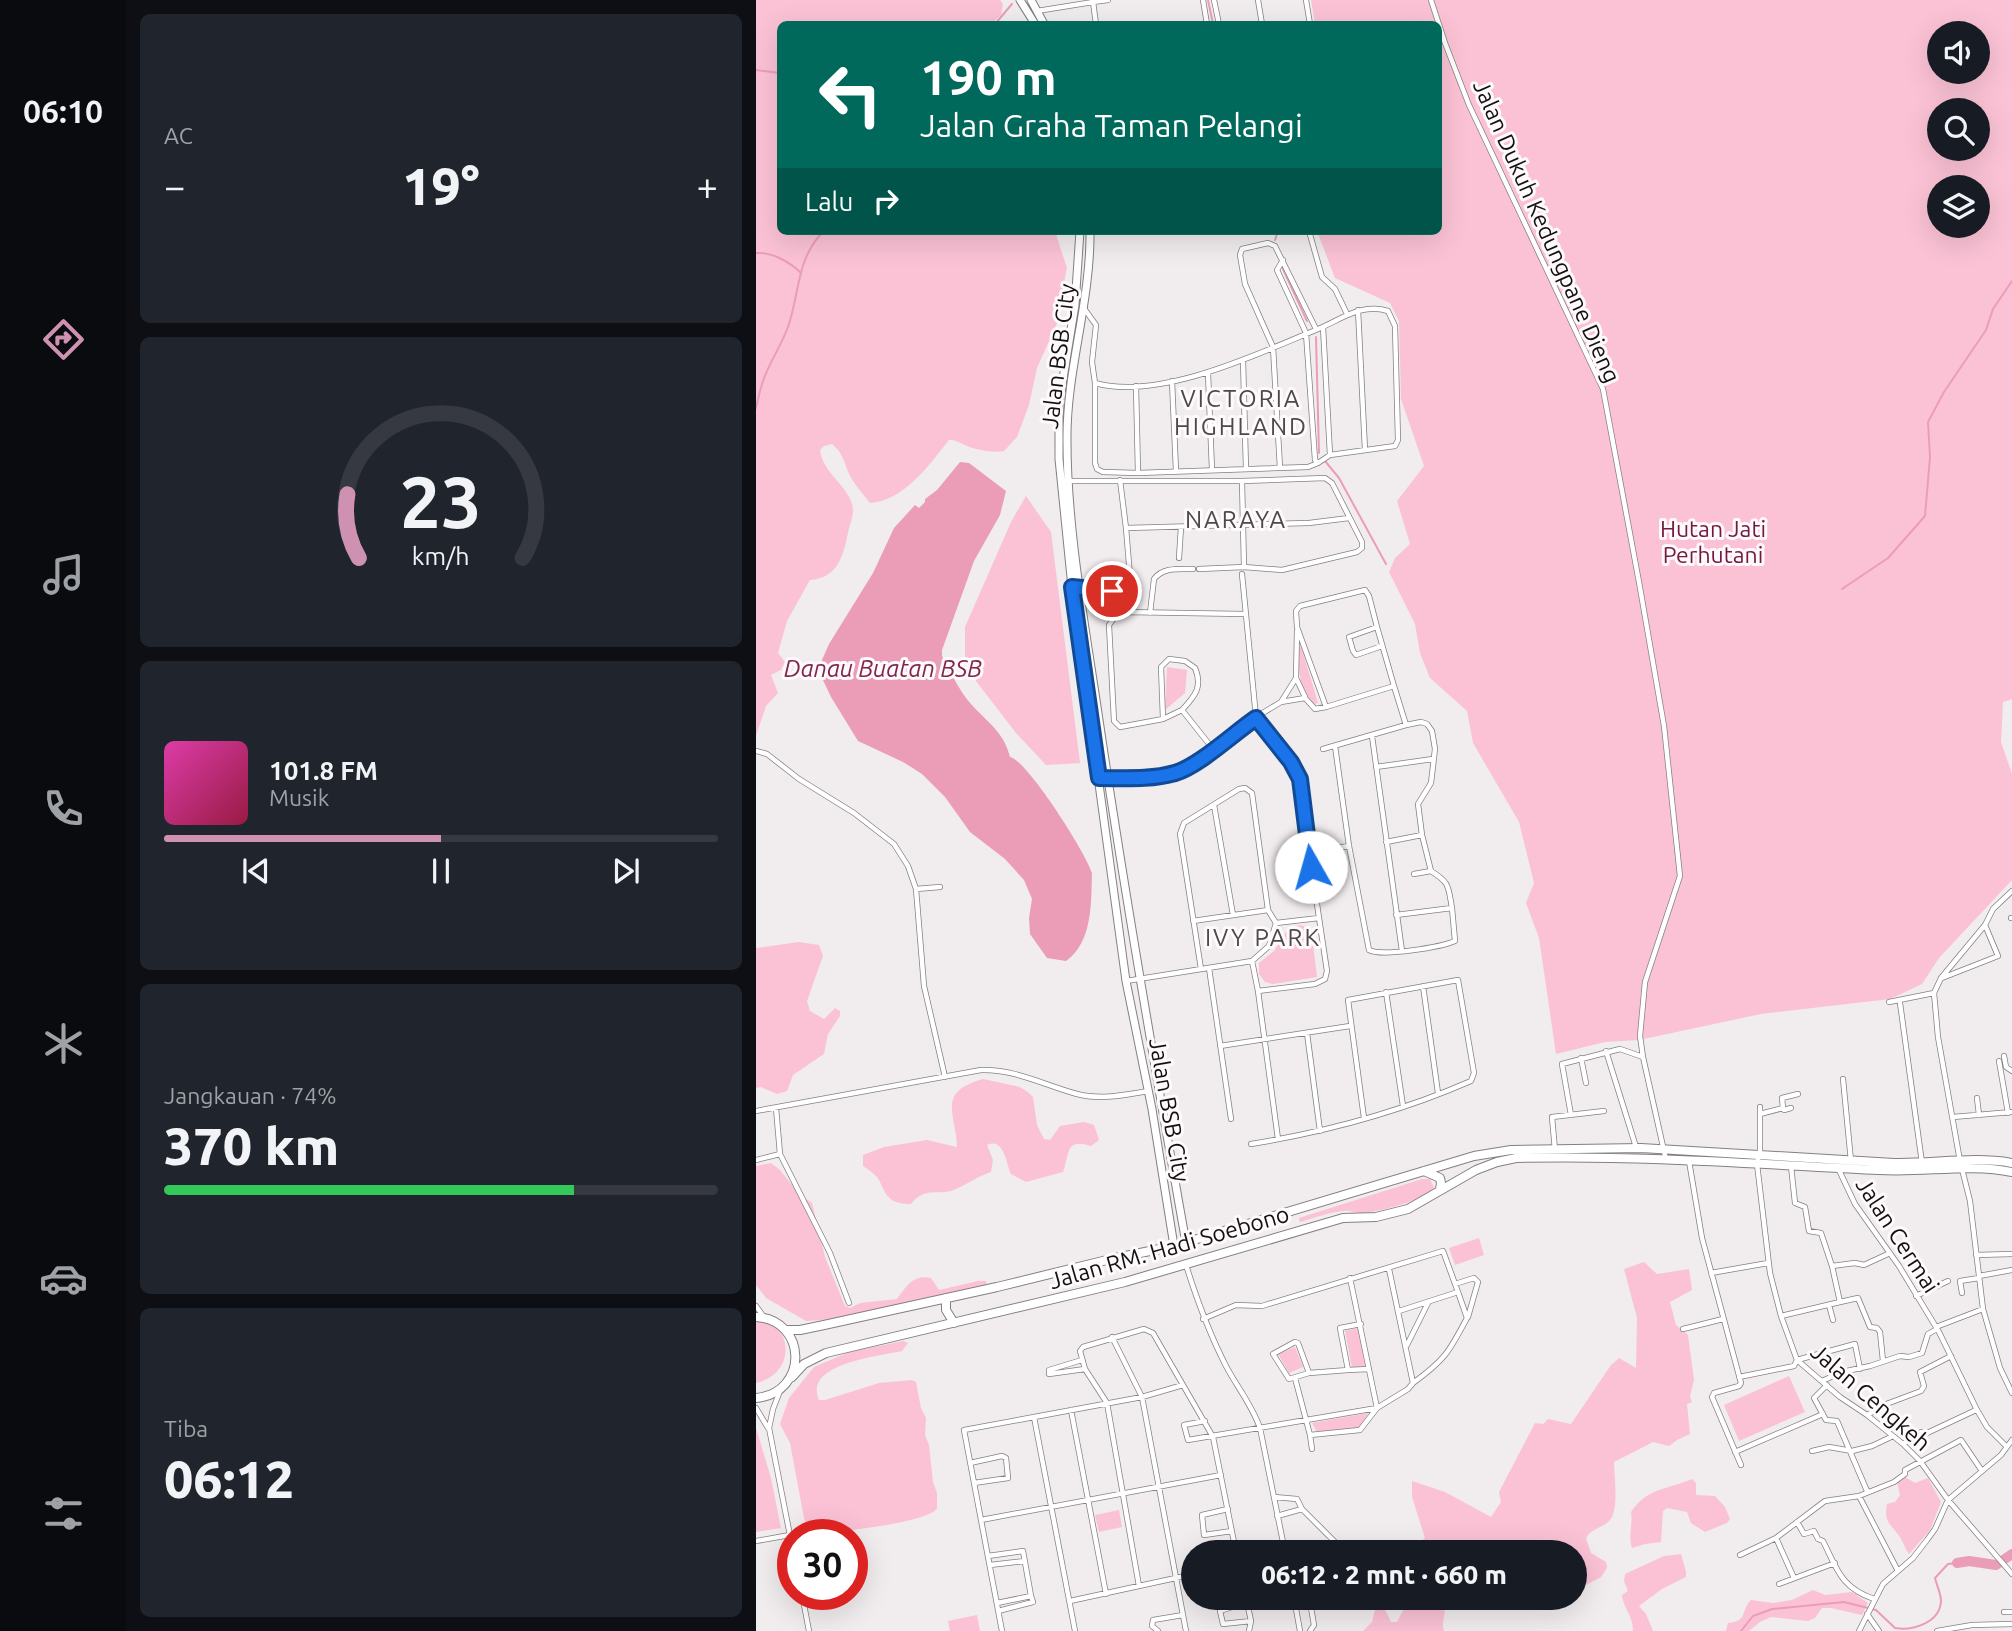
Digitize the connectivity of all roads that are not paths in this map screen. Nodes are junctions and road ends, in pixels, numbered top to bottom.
1 (1020, 0) edge
2 (1031, 0) edge
3 (1108, 0) edge
4 (1202, 0) edge
5 (1214, 0) edge
6 (1258, 0) edge
7 (1306, 0) edge
8 (1431, 0) edge
9 (1093, 2) junction
10 (1037, 10) junction
11 (1033, 21) edge
12 (1042, 21) edge
13 (1096, 21) edge
14 (1207, 21) edge
15 (1218, 21) edge
16 (1262, 21) edge
17 (1310, 21) edge
18 (1438, 21) edge
19 (1442, 34) edge
20 (1080, 235) edge
21 (1090, 235) edge
22 (1310, 235) edge
23 (1283, 260) junction
24 (1075, 305) junction
25 (1084, 307) junction
26 (1358, 310) junction
27 (1347, 314) junction
28 (1082, 320) junction
29 (1096, 325) junction
30 (1323, 327) junction
31 (1316, 329) junction
32 (1306, 333) junction
33 (1273, 347) junction
34 (1243, 360) junction
35 (1208, 373) junction
36 (1172, 381) junction
37 (1095, 383) junction
38 (1136, 386) junction
39 (1365, 450) junction
40 (1330, 455) junction
41 (1318, 463) junction
42 (1280, 468) junction
43 (1246, 469) junction
44 (1212, 470) junction
45 (1176, 471) junction
46 (1138, 473) junction
47 (1120, 480) junction
48 (1069, 481) junction
49 (1242, 481) junction
50 (1349, 518) junction
51 (1243, 525) junction
52 (1181, 527) junction
53 (1126, 528) junction
54 (1179, 558) dead end
55 (1244, 567) junction
56 (1242, 574) dead end
57 (1076, 587) junction
58 (1150, 613) junction
59 (1244, 614) junction
60 (1377, 626) junction
61 (1297, 627) junction
62 (1382, 646) junction
63 (1296, 678) junction
64 (1394, 686) junction
65 (1305, 698) junction
66 (1280, 702) junction
67 (1326, 708) junction
68 (1182, 710) junction
69 (1256, 718) junction
70 (1163, 719) junction
71 (1406, 725) junction
72 (1372, 736) junction
73 (1335, 746) junction
74 (1213, 749) junction
75 (1322, 749) dead end
76 (756, 751) edge
77 (1433, 759) junction
78 (1376, 767) junction
79 (1099, 778) junction
80 (1108, 778) junction
81 (1214, 805) junction
82 (1422, 835) junction
83 (1386, 842) junction
84 (1349, 846) junction
85 (1309, 852) junction
86 (1431, 871) junction
87 (1414, 874) dead end
88 (1313, 882) dead end
89 (940, 887) dead end
90 (916, 889) junction
91 (2012, 891) edge
92 (1316, 897) dead end
93 (1452, 908) junction
94 (1268, 910) junction
95 (1233, 915) junction
96 (1396, 915) junction
97 (1319, 918) junction
98 (1193, 921) junction
99 (1276, 923) junction
100 (1985, 925) junction
101 (1402, 951) junction
102 (1252, 961) junction
103 (1209, 968) junction
104 (1200, 969) junction
105 (1941, 978) junction
106 (1139, 979) junction
107 (1126, 981) junction
108 (1423, 986) junction
109 (1258, 991) junction
110 (1386, 992) junction
111 (1934, 993) junction
112 (1889, 1002) dead end
113 (1900, 1003) dead end
114 (1350, 1026) junction
115 (1307, 1033) junction
116 (1263, 1039) junction
117 (1220, 1046) junction
118 (1606, 1051) junction
119 (2004, 1056) dead end
120 (1643, 1057) junction
121 (1581, 1058) junction
122 (1999, 1061) dead end
123 (2012, 1071) edge
124 (945, 1077) junction
125 (1843, 1079) dead end
126 (1586, 1083) dead end
127 (1148, 1091) junction
128 (1438, 1093) junction
129 (1798, 1094) dead end
130 (1977, 1098) dead end
131 (1403, 1105) junction
132 (1760, 1107) dead end
133 (776, 1108) junction
134 (1783, 1108) junction
135 (1791, 1108) dead end
136 (756, 1111) edge
137 (1604, 1111) dead end
138 (2010, 1112) edge
139 (1760, 1114) junction
140 (1571, 1115) junction
141 (1979, 1115) junction
142 (1953, 1117) junction
143 (1364, 1118) junction
144 (1231, 1119) dead end
145 (1320, 1131) junction
146 (1278, 1140) junction
147 (1251, 1144) dead end
148 (1636, 1148) junction
149 (1665, 1148) junction
150 (1688, 1150) junction
151 (1170, 1151) junction
152 (1158, 1153) junction
153 (1555, 1153) junction
154 (1759, 1153) junction
155 (780, 1154) junction
156 (756, 1160) edge
157 (1639, 1160) junction
158 (1666, 1160) junction
159 (1689, 1161) junction
160 (1838, 1163) junction
161 (2012, 1163) edge
162 (1757, 1164) junction
163 (1851, 1164) junction
164 (1791, 1165) junction
165 (1961, 1165) junction
166 (1923, 1168) junction
167 (1424, 1171) junction
168 (2012, 1172) edge
169 (1440, 1189) junction
170 (1186, 1242) junction
171 (1174, 1246) junction
172 (1890, 1253) junction
173 (2012, 1254) edge
174 (1976, 1255) junction
175 (1768, 1263) junction
176 (1186, 1264) junction
177 (1832, 1266) junction
178 (1390, 1269) junction
179 (2012, 1270) edge
180 (1711, 1273) junction
181 (1979, 1277) junction
182 (1350, 1278) junction
183 (1948, 1281) dead end
184 (1455, 1284) junction
185 (1458, 1292) junction
186 (1962, 1293) dead end
187 (1916, 1296) junction
188 (946, 1298) junction
189 (1429, 1302) junction
190 (1840, 1302) junction
191 (849, 1303) dead end
192 (1829, 1304) junction
193 (756, 1306) edge
194 (1983, 1309) junction
195 (1399, 1311) junction
196 (1781, 1316) junction
197 (760, 1318) edge
198 (1467, 1318) junction
199 (1203, 1319) junction
200 (1723, 1319) junction
201 (1833, 1320) dead end
202 (954, 1323) junction
203 (1361, 1324) junction
204 (1936, 1328) junction
205 (1683, 1329) dead end
206 (786, 1330) junction
207 (1112, 1338) junction
208 (1407, 1346) junction
209 (1951, 1356) junction
210 (1082, 1360) junction
211 (1797, 1360) junction
212 (1883, 1361) junction
213 (1860, 1368) junction
214 (1085, 1369) junction
215 (1369, 1369) junction
216 (1348, 1370) junction
217 (1309, 1373) junction
218 (792, 1377) junction
219 (1739, 1377) junction
220 (1295, 1378) junction
221 (1413, 1383) junction
222 (1824, 1383) junction
223 (1183, 1385) junction
224 (781, 1388) junction
225 (2012, 1393) edge
226 (1142, 1396) junction
227 (756, 1398) edge
228 (1107, 1403) junction
229 (756, 1408) edge
230 (1377, 1408) junction
231 (1071, 1410) junction
232 (1977, 1410) junction
233 (1823, 1414) junction
234 (1867, 1415) junction
235 (1034, 1417) junction
236 (1305, 1420) junction
237 (1205, 1421) junction
238 (769, 1428) junction
239 (1260, 1428) junction
240 (1310, 1435) junction
241 (1894, 1436) junction
242 (1213, 1437) junction
243 (2012, 1440) edge
244 (1903, 1444) junction
245 (2007, 1447) junction
246 (1312, 1449) dead end
247 (1812, 1451) dead end
248 (1852, 1451) junction
249 (1735, 1452) junction
250 (1920, 1461) junction
251 (970, 1463) junction
252 (1741, 1465) dead end
253 (1982, 1471) junction
254 (1221, 1475) junction
255 (974, 1483) junction
256 (1159, 1486) junction
257 (1867, 1491) junction
258 (1123, 1493) junction
259 (1859, 1496) junction
260 (1274, 1497) junction
261 (1088, 1500) junction
262 (1948, 1500) junction
263 (1052, 1507) junction
264 (1228, 1509) junction
265 (1302, 1509) junction
266 (1277, 1516) junction
267 (787, 1519) edge
268 (981, 1520) junction
269 (1797, 1522) junction
270 (1232, 1531) junction
271 (777, 1537) edge
272 (1776, 1538) junction
273 (1234, 1540) edge
274 (1282, 1540) edge
275 (1332, 1540) edge
276 (756, 1541) edge
277 (1740, 1555) dead end
278 (988, 1556) junction
279 (1025, 1561) junction
280 (1835, 1563) junction
281 (989, 1565) junction
282 (1898, 1572) junction
283 (2012, 1574) edge
284 (1181, 1576) edge
285 (1174, 1577) junction
286 (1794, 1578) junction
287 (1779, 1584) dead end
288 (1139, 1586) junction
289 (1106, 1594) junction
290 (1031, 1597) junction
291 (1070, 1601) junction
292 (1873, 1601) junction
293 (997, 1603) junction
294 (805, 1610) edge
295 (1222, 1610) edge
296 (1249, 1610) edge
297 (1296, 1610) edge
298 (1311, 1610) edge
299 (998, 1611) junction
300 (2004, 1612) dead end
301 (2012, 1612) edge
302 (1868, 1613) junction
303 (1183, 1615) junction
304 (1251, 1621) junction
305 (1996, 1624) junction
306 (2012, 1624) edge
307 (1973, 1628) edge
308 (1946, 1630) edge
309 (809, 1631) edge
310 (1002, 1631) edge
311 (1074, 1631) edge
312 (1158, 1631) edge
313 (1186, 1631) edge
314 (1250, 1631) edge
315 (1300, 1631) edge
316 (1310, 1631) edge
317 (1859, 1631) edge
318 (1879, 1631) edge
319 (1937, 1631) edge
320 (1998, 1631) edge

1 - 11 street
2 - 10 street
3 - 9 street
4 - 14 street
5 - 15 street
6 - 16 street
7 - 17 street
8 - 18 street, Jalan Dukuh Kedungpane Dieng
9 - 10 street
9 - 13 street
10 - 12 street
19 - 120 street, Jalan Dukuh Kedungpane Dieng
20 - 24 street, Jalan BSB City
21 - 25 street, Jalan BSB City
22 - 27 street
23 - 31 street
23 - 32 street
23 - 33 street
24 - 25 street
24 - 57 street, Jalan BSB City
25 - 28 street, Jalan BSB City
25 - 29 street
26 - 27 street
26 - 39 street
26 - 39 street
27 - 30 street
28 - 29 street
28 - 48 street, Jalan BSB City
29 - 37 street
30 - 31 street
30 - 40 street
31 - 32 street
32 - 33 street
32 - 41 street
33 - 34 street
33 - 42 street
34 - 35 street
34 - 43 street
35 - 36 street
35 - 44 street
36 - 38 street
36 - 45 street
37 - 38 street
37 - 46 street
38 - 46 street
39 - 40 street
40 - 41 street
41 - 42 street
42 - 43 street
43 - 44 street
44 - 45 street
45 - 46 street
47 - 48 street
47 - 49 street
47 - 53 street
48 - 57 street, Jalan BSB City
49 - 50 street
49 - 51 street
50 - 51 street
50 - 55 street
51 - 52 street
51 - 55 street
52 - 53 street
52 - 54 street
53 - 57 street
55 - 58 street
56 - 59 street
57 - 79 street, Jalan BSB City
57 - 80 street, Jalan BSB City
58 - 59 street
58 - 70 street
59 - 69 street
60 - 61 street
60 - 62 street
60 - 62 street
61 - 63 street
61 - 67 street
62 - 64 street
63 - 65 street
63 - 66 street
64 - 67 street
64 - 71 street
65 - 66 street
65 - 67 street
66 - 69 street
68 - 70 street
68 - 70 street
68 - 74 street
69 - 74 street
69 - 85 street
71 - 72 street
71 - 77 street
72 - 73 street
72 - 78 street
73 - 75 street
73 - 84 street
74 - 80 street
76 - 90 street
77 - 78 street
77 - 82 street
78 - 83 street
79 - 80 street
79 - 107 street, Jalan BSB City
80 - 106 street, Jalan BSB City
81 - 94 street
81 - 95 street
81 - 98 street
82 - 83 street
82 - 86 street
83 - 96 street
84 - 85 street
84 - 101 street
85 - 88 street
86 - 87 street
86 - 93 street
89 - 90 street
90 - 124 street
91 - 100 street
92 - 97 street
93 - 96 street
93 - 101 street
94 - 95 street
94 - 99 street
95 - 98 street
96 - 101 street
97 - 99 street
97 - 109 street
98 - 104 street
99 - 102 street
100 - 105 street
100 - 105 street
102 - 103 street
102 - 109 street
103 - 104 street
103 - 117 street
104 - 106 street
105 - 111 street
106 - 107 street
106 - 151 street, Jalan BSB City
107 - 127 street, Jalan BSB City
108 - 110 street
108 - 128 street
108 - 128 street
109 - 116 street
110 - 114 street
110 - 131 street
111 - 112 street
111 - 142 street
113 - 166 street
114 - 115 street
114 - 143 street
115 - 116 street
115 - 145 street
116 - 117 street
116 - 146 street
117 - 144 street
118 - 120 street
118 - 121 street
118 - 148 street
119 - 123 street
120 - 149 street, Jalan Dukuh Kedungpane Dieng
121 - 126 street
121 - 140 street
122 - 138 street
124 - 127 street
124 - 133 street
125 - 163 street
127 - 152 street, Jalan BSB City
128 - 131 street
129 - 134 street
130 - 141 street
131 - 143 street
132 - 139 street, Jalan Cengkeh
133 - 136 street
133 - 155 street
134 - 135 street
134 - 139 street
137 - 140 street
138 - 141 street
139 - 154 street, Jalan Cengkeh
140 - 153 street
141 - 142 street
142 - 165 street
143 - 145 street
145 - 146 street
146 - 147 street
148 - 149 main road
148 - 153 main road
148 - 157 main road
149 - 150 main road
149 - 158 street, Jalan Dukuh Kedungpane Dieng
150 - 154 main road
150 - 159 street
151 - 152 street
151 - 170 street, Jalan BSB City
152 - 171 street, Jalan BSB City
153 - 157 main road
153 - 167 main road, Jalan RM. Hadi Soebono
153 - 169 main road, Jalan RM. Hadi Soebono
154 - 160 main road
154 - 162 street, Jalan Cengkeh
155 - 156 street
155 - 191 street
157 - 158 main road
158 - 159 main road
159 - 162 main road
159 - 180 street
160 - 163 main road
160 - 164 main road
160 - 172 street, Jalan Cermai
161 - 165 main road
162 - 164 main road
162 - 175 street, Jalan Cengkeh
163 - 166 main road
164 - 177 street
165 - 166 main road
165 - 168 main road
165 - 174 street
167 - 169 main road
167 - 170 main road, Jalan RM. Hadi Soebono
169 - 176 main road, Jalan RM. Hadi Soebono
170 - 171 main road, Jalan RM. Hadi Soebono
171 - 188 main road, Jalan RM. Hadi Soebono
172 - 177 street
172 - 187 street, Jalan Cermai
173 - 174 street
174 - 181 street
175 - 180 street
175 - 196 street, Jalan Cengkeh
176 - 199 street
176 - 202 main road, Jalan RM. Hadi Soebono
177 - 190 street
178 - 182 street
178 - 184 street
178 - 195 street
179 - 181 street
180 - 200 street
181 - 186 street
181 - 194 street
182 - 199 street
182 - 203 street
183 - 187 street
184 - 185 street
184 - 198 street
185 - 189 street
185 - 198 street
187 - 204 street, Jalan Cermai
188 - 202 main road
188 - 206 main road, Jalan RM. Hadi Soebono
189 - 195 street
189 - 208 street
190 - 192 street, Jalan Cengkeh
190 - 212 street
192 - 196 street, Jalan Cengkeh
192 - 201 street
193 - 197 street
194 - 204 street, Jalan Cermai
194 - 225 street
195 - 208 street
196 - 211 street, Jalan Cengkeh
197 - 206 main road
198 - 221 street
199 - 239 street
200 - 205 street
200 - 219 street
202 - 218 main road, Jalan RM. Hadi Soebono
203 - 215 street
203 - 216 street
204 - 209 street, Jalan Cermai
204 - 212 street
206 - 218 main road
207 - 210 street
207 - 223 street
207 - 226 street
208 - 221 street
209 - 232 street, Jalan Cermai
209 - 234 street
210 - 214 street
210 - 214 street
211 - 213 street
211 - 219 street
211 - 222 street, Jalan Cengkeh
212 - 213 street
213 - 222 street
214 - 228 street
215 - 216 street
215 - 230 street
216 - 217 street
217 - 220 street
217 - 220 street
218 - 224 main road, Jalan RM. Hadi Soebono
219 - 249 street
220 - 236 street
221 - 230 street
222 - 233 street
222 - 234 street, Jalan Cengkeh
223 - 226 street
223 - 237 street
224 - 227 main road, Jalan RM. Hadi Soebono
224 - 238 street
226 - 228 street
226 - 256 street
228 - 231 street
228 - 258 street
229 - 238 street
230 - 236 street
230 - 240 street
231 - 235 street
231 - 261 street
232 - 244 street
232 - 245 street, Jalan Cermai
233 - 248 street
233 - 249 street
234 - 241 street, Jalan Cengkeh
235 - 251 street
235 - 263 street
236 - 239 street
236 - 240 street
237 - 242 street
237 - 242 street
238 - 267 street
239 - 242 street
239 - 260 street
240 - 246 street
241 - 244 street, Jalan Cengkeh
241 - 248 street
242 - 254 street
243 - 245 street
244 - 250 street, Jalan Cengkeh
245 - 253 street
247 - 248 street
248 - 257 street
249 - 252 street
250 - 253 street
250 - 257 street
250 - 262 street, Jalan Cengkeh
251 - 255 street
251 - 255 street
253 - 262 street
254 - 256 street
254 - 264 street
255 - 268 street
256 - 258 street
256 - 285 street
257 - 259 street
258 - 261 street
258 - 288 street
259 - 269 street
259 - 282 street
260 - 265 street
260 - 266 street
261 - 263 street
261 - 289 street
262 - 282 street
262 - 283 street, Jalan Cengkeh
263 - 268 street
263 - 291 street
264 - 270 street
264 - 270 street
265 - 266 street
265 - 275 street
266 - 274 street
268 - 278 street
269 - 272 street
269 - 280 street
270 - 273 street
271 - 276 street
272 - 277 street
272 - 286 street
278 - 279 street
278 - 281 street
279 - 281 street
279 - 290 street
280 - 286 street
280 - 292 street
281 - 293 street
282 - 292 street
284 - 285 street
285 - 288 street
285 - 303 street
286 - 287 street
288 - 289 street
289 - 291 street
290 - 293 street
290 - 299 street
291 - 311 street
292 - 302 street
293 - 299 street
294 - 309 street
295 - 304 street
296 - 304 street
297 - 315 street
298 - 316 street
299 - 310 street
300 - 301 street
302 - 317 street
302 - 318 street
303 - 312 street
303 - 313 street
304 - 314 street
305 - 306 street
305 - 307 street
305 - 320 street
307 - 308 street
308 - 319 street

